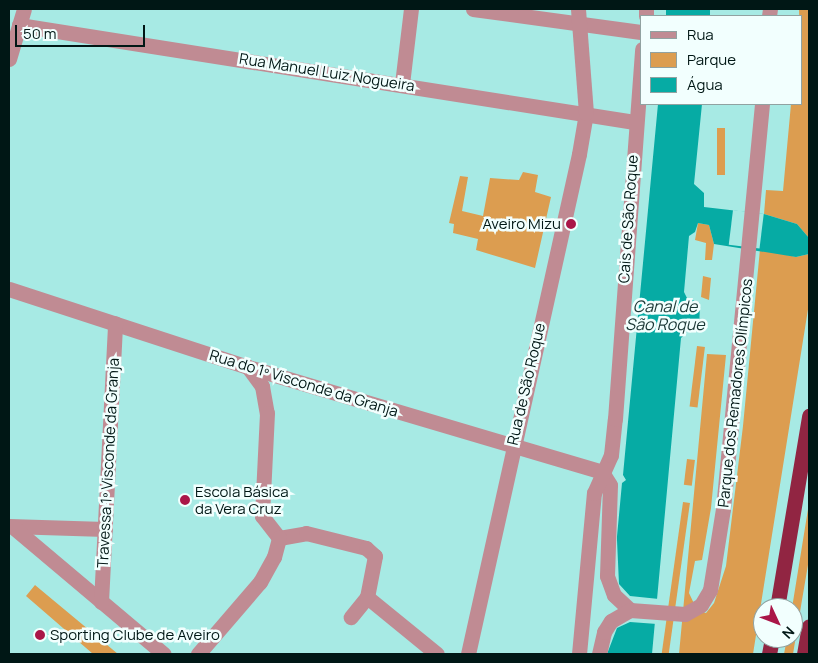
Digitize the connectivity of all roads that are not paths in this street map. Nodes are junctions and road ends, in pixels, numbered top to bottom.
1 (24, 9) edge
2 (411, 9) edge
3 (473, 9) edge
4 (579, 16) edge
5 (19, 25) junction
6 (640, 31) edge
7 (9, 58) edge
8 (640, 67) edge
9 (402, 84) junction
10 (762, 105) edge
11 (586, 113) junction
12 (634, 122) junction
13 (9, 289) edge
14 (115, 323) junction
15 (248, 367) junction
16 (809, 416) edge
17 (512, 445) junction
18 (602, 472) junction
19 (11, 527) edge
20 (105, 529) junction
21 (279, 538) junction
22 (368, 597) junction
23 (779, 598) edge
24 (101, 602) junction
25 (630, 610) junction
26 (351, 617) dead end
27 (809, 626) edge
28 (164, 654) edge
29 (198, 654) edge
30 (437, 654) edge
31 (468, 654) edge
32 (579, 654) edge
33 (599, 654) edge
34 (804, 654) edge

1 - 5 street
2 - 9 street
3 - 4 street
4 - 6 street
4 - 11 street, Rua de São Roque
5 - 7 street
5 - 9 street, Rua Manuel Luiz Nogueira
8 - 12 street, Cais de São Roque
9 - 11 street, Rua Manuel Luiz Nogueira
10 - 25 street, Parque dos Remadores Olímpicos
11 - 12 street, Rua Manuel Luiz Nogueira
11 - 17 street, Rua de São Roque
12 - 18 street, Cais de São Roque
13 - 14 street, Rua do 1º Visconde da Granja
14 - 15 street, Rua do 1º Visconde da Granja
14 - 20 street, Travessa 1º Visconde da Granja
15 - 17 street, Rua do 1º Visconde da Granja
15 - 21 street
16 - 23 highway
17 - 18 street, Rua do 1º Visconde da Granja
17 - 31 street, Rua de São Roque
18 - 25 street
18 - 32 street, Cais de São Roque
19 - 20 street
19 - 24 street
20 - 24 street, Travessa 1º Visconde da Granja
21 - 22 street
21 - 29 street
22 - 26 street
22 - 30 street
24 - 28 street
25 - 33 street
27 - 34 highway

